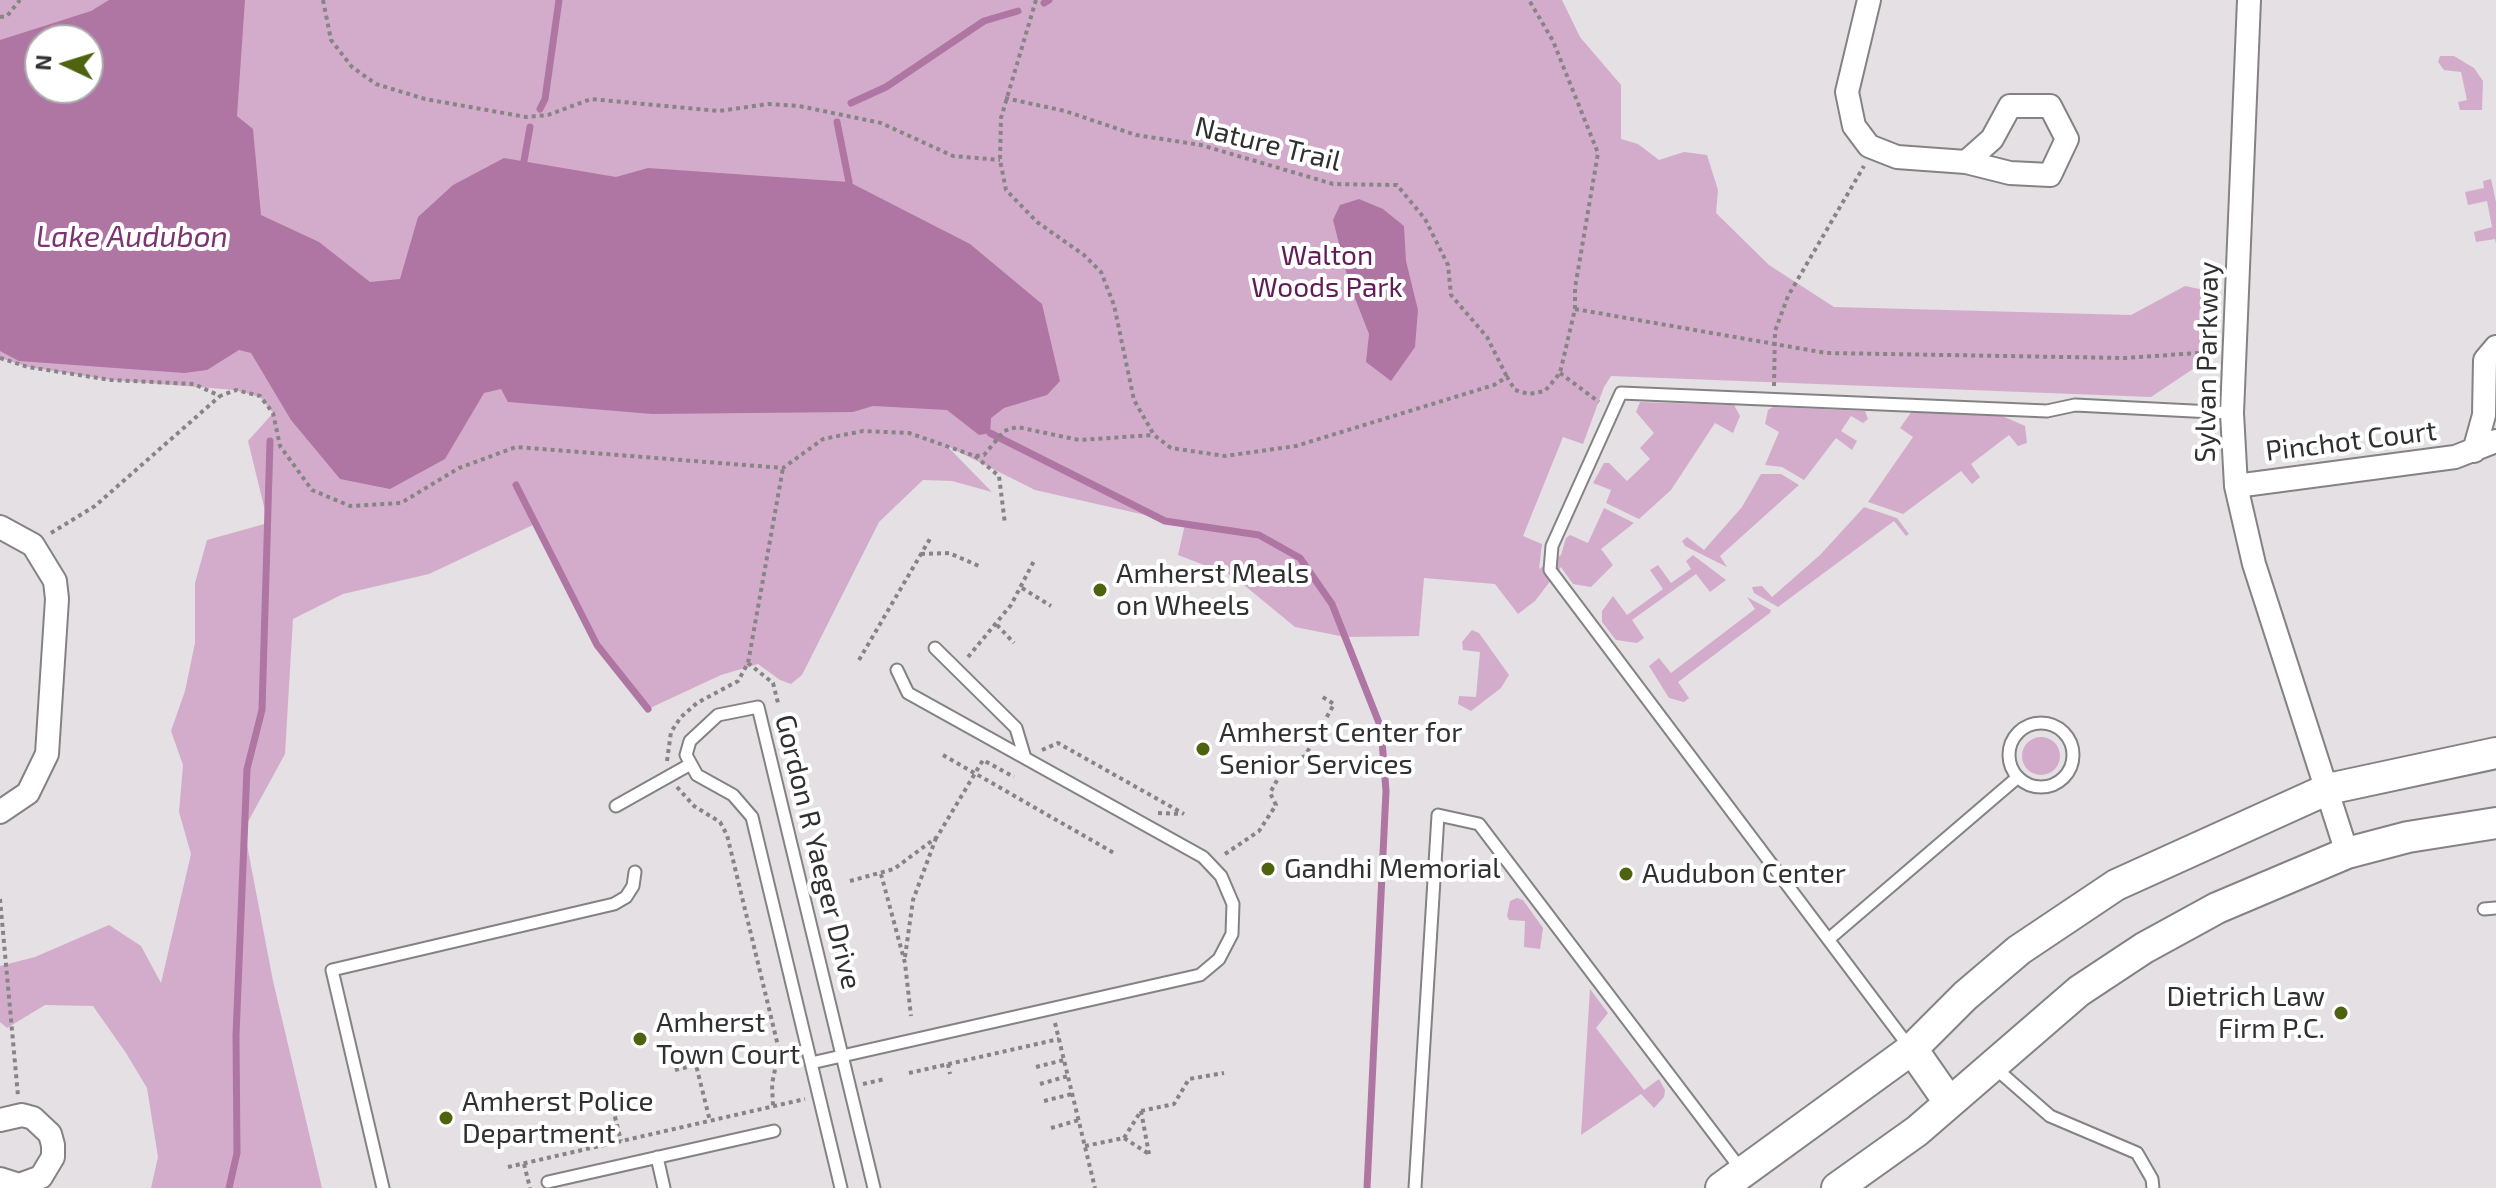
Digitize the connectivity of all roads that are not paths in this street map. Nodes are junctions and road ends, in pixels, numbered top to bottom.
1 (1869, 0) edge
2 (2249, 0) edge
3 (1966, 162) dead end
4 (2496, 347) edge
5 (2232, 413) junction
6 (2496, 441) edge
7 (2474, 451) junction
8 (2236, 486) junction
9 (0, 527) edge
10 (935, 648) dead end
11 (897, 670) dead end
12 (2496, 753) edge
13 (1025, 758) junction
14 (689, 765) junction
15 (2018, 777) junction
16 (2328, 789) junction
17 (616, 806) dead end
18 (0, 812) edge
19 (2496, 823) edge
20 (2347, 853) junction
21 (635, 872) dead end
22 (1830, 938) junction
23 (1912, 1049) junction
24 (843, 1055) junction
25 (811, 1063) junction
26 (1990, 1064) junction
27 (1949, 1102) junction
28 (10, 1117) edge
29 (774, 1131) dead end
30 (657, 1157) junction
31 (1732, 1180) edge
32 (548, 1182) dead end
33 (12, 1184) edge
34 (383, 1188) edge
35 (664, 1188) edge
36 (841, 1188) edge
37 (874, 1188) edge
38 (1415, 1188) edge
39 (1837, 1188) edge
40 (2153, 1188) edge

1 - 3 street
2 - 5 street, Sylvan Parkway
4 - 7 street, Pinchot Court
5 - 8 street, Sylvan Parkway
5 - 22 lane
6 - 7 street, Pinchot Court
7 - 8 street, Pinchot Court
8 - 16 street, Sylvan Parkway
9 - 18 street
10 - 13 lane
11 - 13 lane
12 - 16 main road
13 - 24 lane
14 - 17 lane
14 - 24 lane, Gordon R Yaeger Drive
14 - 25 lane, Gordon R Yaeger Drive
15 - 15 lane
15 - 22 lane
16 - 20 street, Sylvan Parkway
16 - 23 main road
19 - 20 main road
20 - 26 main road
21 - 34 lane
22 - 23 lane
23 - 27 main road
23 - 31 main road
24 - 25 lane
24 - 37 lane, Gordon R Yaeger Drive
25 - 36 lane, Gordon R Yaeger Drive
26 - 27 main road
26 - 40 lane
27 - 39 main road
28 - 33 street
29 - 30 lane
30 - 32 lane
30 - 35 lane
31 - 38 lane

